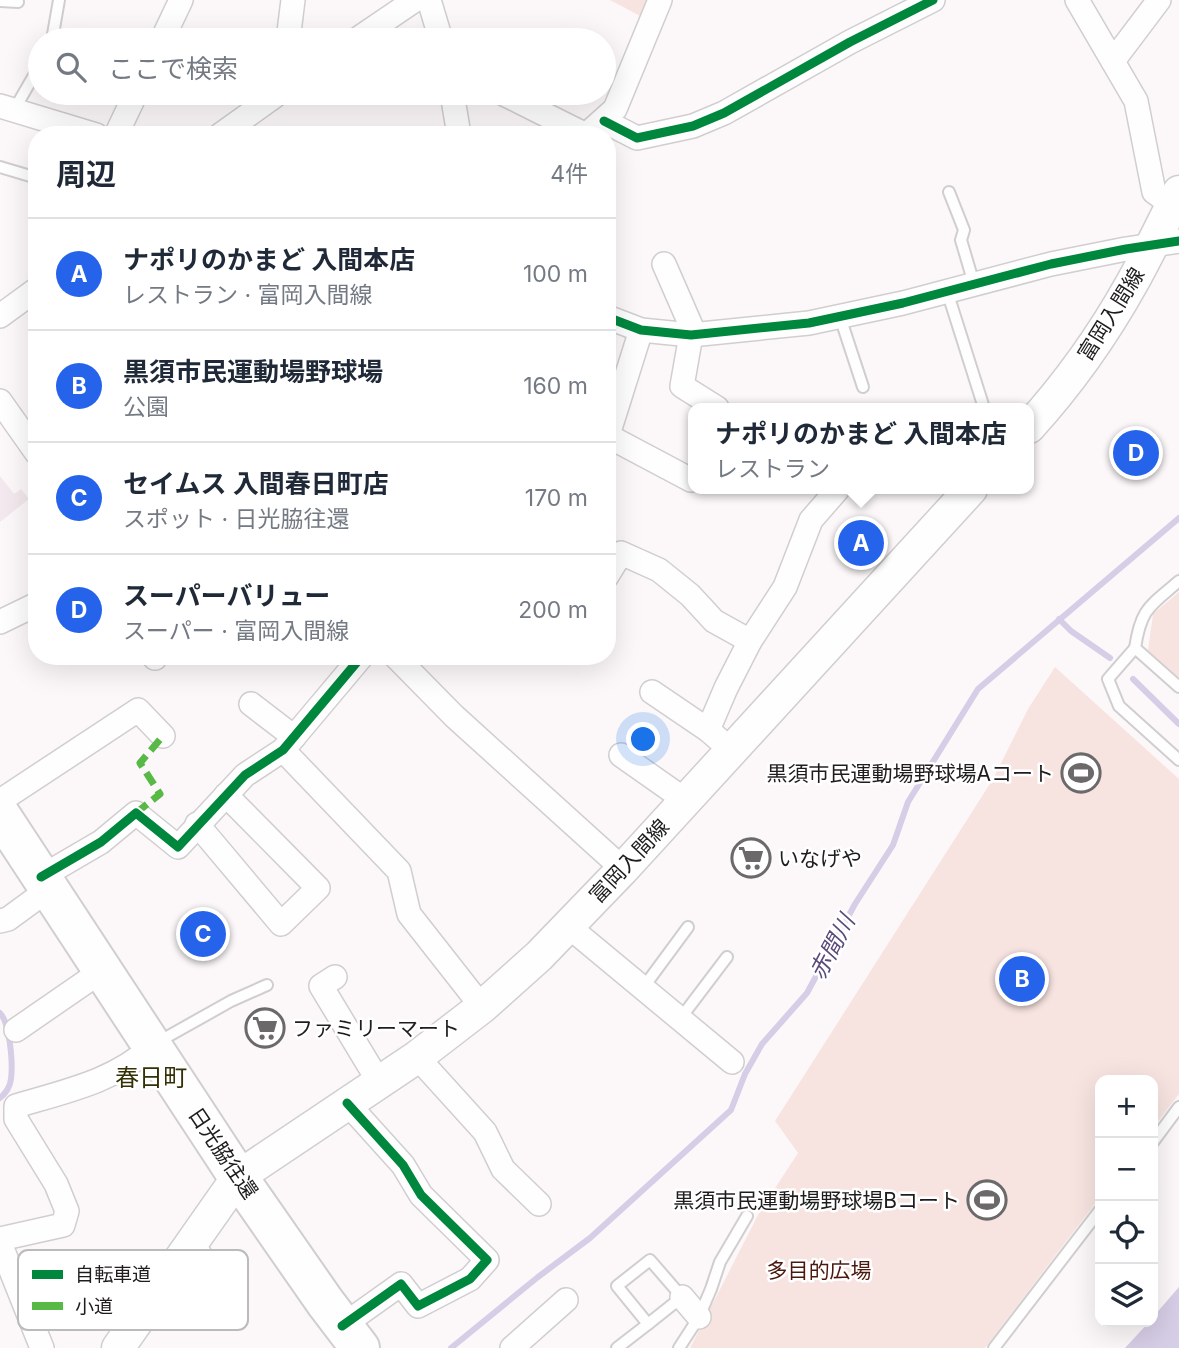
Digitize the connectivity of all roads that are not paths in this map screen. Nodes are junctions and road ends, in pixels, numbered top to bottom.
1 (59, 0) edge
2 (181, 0) edge
3 (293, 0) edge
4 (415, 0) edge
5 (429, 0) edge
6 (660, 0) edge
7 (933, 0) edge
8 (1077, 0) edge
9 (1159, 0) edge
10 (0, 1) edge
11 (18, 2) dead end
12 (54, 28) edge
13 (168, 28) edge
14 (290, 28) edge
15 (374, 28) edge
16 (437, 28) edge
17 (1113, 61) junction
18 (28, 81) edge
19 (130, 105) edge
20 (254, 105) edge
21 (261, 105) edge
22 (454, 105) edge
23 (531, 105) edge
24 (7, 108) edge
25 (249, 113) junction
26 (66, 126) edge
27 (120, 126) edge
28 (232, 126) edge
29 (458, 126) edge
30 (582, 126) edge
31 (596, 126) edge
32 (616, 134) edge
33 (0, 167) edge
34 (28, 175) edge
35 (949, 192) dead end
36 (1176, 199) edge
37 (1166, 243) edge
38 (664, 264) dead end
39 (974, 284) junction
40 (947, 291) junction
41 (28, 297) edge
42 (0, 316) edge
43 (840, 317) junction
44 (616, 321) edge
45 (640, 330) junction
46 (693, 335) junction
47 (863, 387) dead end
48 (0, 401) edge
49 (709, 403) edge
50 (982, 403) edge
51 (616, 410) edge
52 (1034, 421) edge
53 (28, 441) edge
54 (616, 441) edge
55 (688, 478) edge
56 (834, 494) edge
57 (966, 494) edge
58 (616, 561) edge
59 (1179, 582) edge
60 (28, 608) edge
61 (0, 622) edge
62 (750, 641) junction
63 (1135, 648) junction
64 (354, 665) edge
65 (404, 665) edge
66 (1179, 687) edge
67 (652, 692) dead end
68 (251, 704) dead end
69 (163, 736) dead end
70 (720, 740) junction
71 (288, 744) junction
72 (621, 755) dead end
73 (1179, 760) edge
74 (226, 795) junction
75 (685, 800) junction
76 (0, 801) edge
77 (0, 814) edge
78 (198, 824) junction
79 (623, 869) junction
80 (45, 883) junction
81 (0, 921) edge
82 (568, 926) junction
83 (688, 927) dead end
84 (727, 957) dead end
85 (103, 970) junction
86 (335, 977) dead end
87 (267, 985) dead end
88 (643, 988) junction
89 (482, 1007) junction
90 (680, 1019) junction
91 (16, 1030) dead end
92 (153, 1046) junction
93 (417, 1057) junction
94 (732, 1062) dead end
95 (379, 1082) junction
96 (347, 1102) junction
97 (1179, 1107) edge
98 (8, 1122) edge
99 (1156, 1138) edge
100 (238, 1177) junction
101 (538, 1204) dead end
102 (747, 1216) dead end
103 (1095, 1217) edge
104 (0, 1241) edge
105 (192, 1243) junction
106 (187, 1250) edge
107 (197, 1250) edge
108 (18, 1287) edge
109 (682, 1297) junction
110 (566, 1300) dead end
111 (699, 1317) junction
112 (648, 1324) junction
113 (35, 1330) edge
114 (131, 1330) edge
115 (351, 1337) edge
116 (42, 1348) edge
117 (118, 1348) edge
118 (512, 1348) edge
119 (617, 1348) edge
120 (679, 1348) edge
121 (994, 1348) edge

1 - 12 lane
2 - 13 street
3 - 14 street
4 - 15 street
5 - 16 street
6 - 31 street
7 - 32 street
8 - 17 street
9 - 17 street
10 - 11 lane
17 - 36 street
18 - 24 lane
19 - 27 street
20 - 25 street
21 - 25 street
22 - 29 street
23 - 30 street
24 - 26 street
25 - 28 street
33 - 34 lane
35 - 39 lane
36 - 37 main road, 富岡入間線
37 - 39 street
37 - 52 main road, 富岡入間線
38 - 46 street
39 - 40 street
40 - 43 street
40 - 50 lane
41 - 42 street
43 - 46 street
43 - 47 lane
44 - 45 street
45 - 46 street
45 - 51 street
46 - 49 street
48 - 53 street
54 - 55 street
56 - 62 street
57 - 70 main road, 富岡入間線
58 - 62 street
59 - 63 lane
60 - 61 street
62 - 70 street
63 - 66 lane
63 - 73 lane
64 - 71 street
65 - 79 street
67 - 70 street
68 - 71 street
69 - 76 street
70 - 75 main road, 富岡入間線
71 - 74 street
71 - 89 street
72 - 75 street
74 - 78 street
74 - 78 street
75 - 79 main road, 富岡入間線
77 - 80 highway, 日光脇往還
78 - 80 street
79 - 82 main road, 富岡入間線
80 - 81 street
80 - 85 highway, 日光脇往還
82 - 88 street
82 - 89 main road, 富岡入間線
83 - 88 lane
84 - 90 lane
85 - 91 street
85 - 92 highway, 日光脇往還
86 - 95 street
87 - 92 lane
88 - 90 street
89 - 93 main road, 富岡入間線
90 - 94 street
92 - 98 street
92 - 100 highway, 日光脇往還
93 - 95 main road, 富岡入間線
93 - 101 street
95 - 96 main road, 富岡入間線
96 - 100 main road, 富岡入間線
96 - 115 street
97 - 99 lane
98 - 104 street
100 - 105 main road
100 - 115 highway, 日光脇往還
102 - 111 lane
103 - 121 lane
104 - 108 street
105 - 106 main road
105 - 107 street
109 - 111 street
109 - 112 lane
109 - 112 lane
110 - 118 street
111 - 120 lane
112 - 119 lane
113 - 116 street
114 - 117 main road

